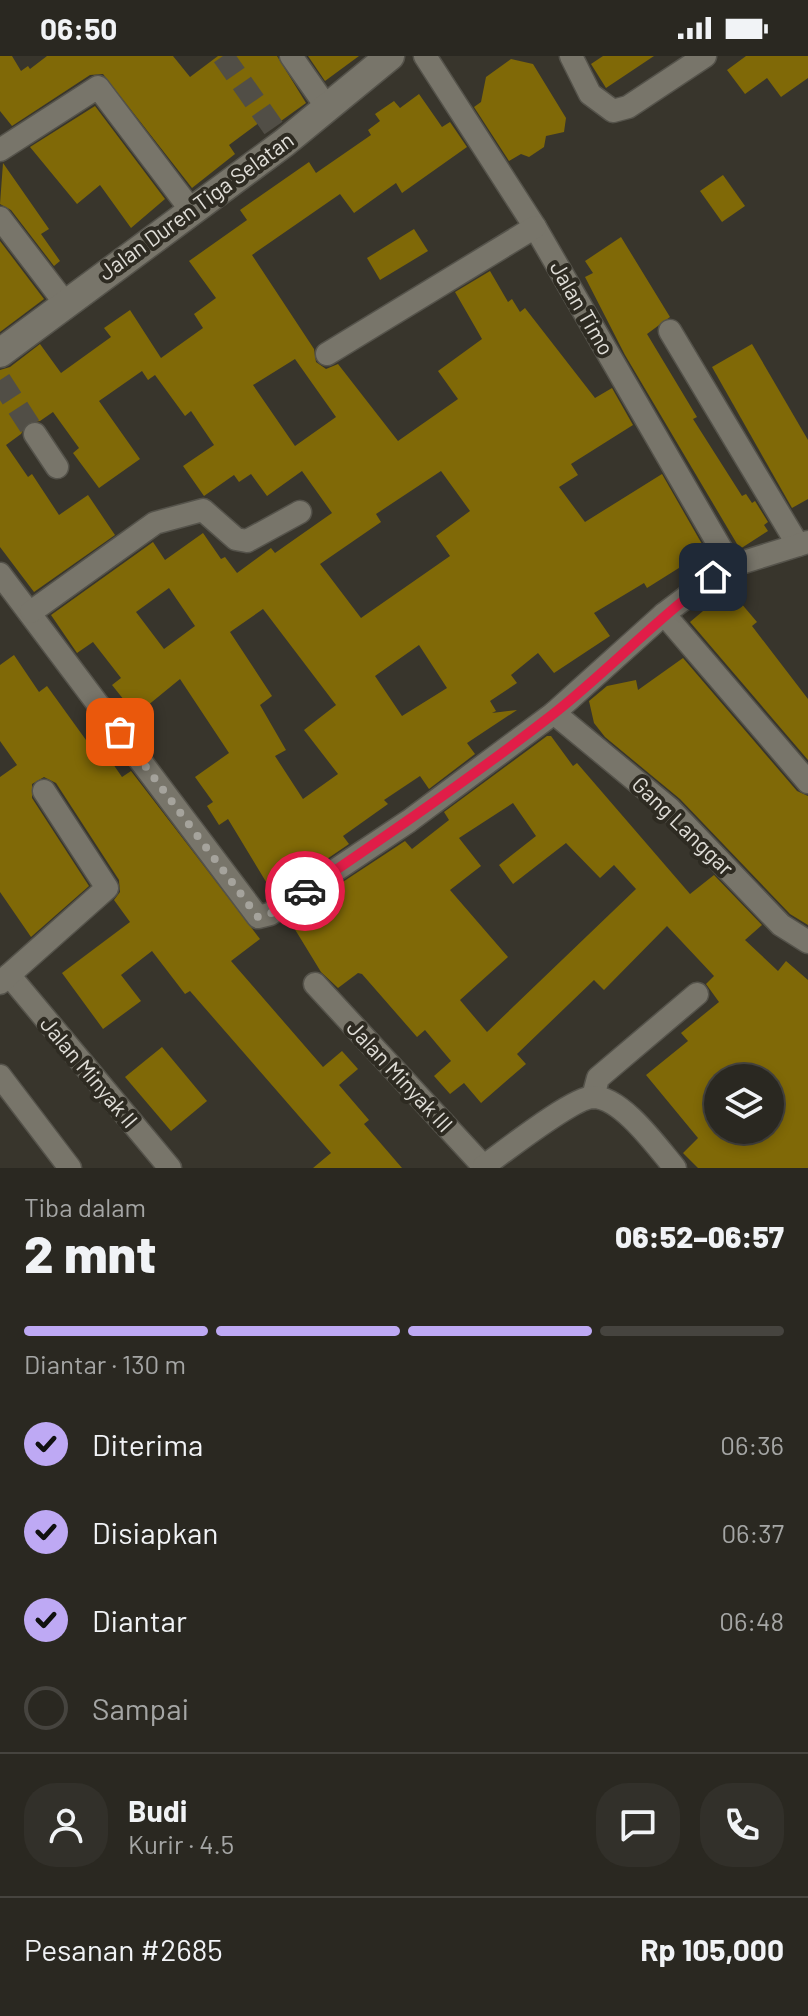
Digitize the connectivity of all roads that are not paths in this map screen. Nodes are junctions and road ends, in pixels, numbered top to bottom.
1 (291, 56) edge
2 (390, 56) edge
3 (425, 56) edge
4 (571, 56) edge
5 (705, 56) edge
6 (328, 109) junction
7 (0, 150) edge
8 (191, 210) junction
9 (0, 218) edge
10 (535, 227) junction
11 (65, 303) junction
12 (670, 331) dead end
13 (0, 353) edge
14 (327, 354) dead end
15 (35, 434) tunnel mouth
16 (57, 467) dead end
17 (300, 512) dead end
18 (803, 543) edge
19 (731, 566) junction
20 (0, 574) edge
21 (31, 612) junction
22 (664, 614) junction
23 (554, 713) junction
24 (808, 782) edge
25 (44, 791) dead end
26 (808, 942) edge
27 (5, 979) edge
28 (315, 984) dead end
29 (697, 994) dead end
30 (0, 1076) edge
31 (593, 1097) junction
32 (484, 1167) edge
33 (70, 1168) edge
34 (170, 1168) edge
35 (675, 1168) edge

1 - 6 street
2 - 6 street, Jalan Duren Tiga Selatan
3 - 10 street, Jalan Timo
4 - 5 street
6 - 8 street, Jalan Duren Tiga Selatan
7 - 8 street
8 - 11 street, Jalan Duren Tiga Selatan
9 - 11 street
10 - 14 street
10 - 19 street, Jalan Timo
11 - 13 street, Jalan Duren Tiga Selatan
12 - 18 street
15 - 16 street
17 - 21 street
18 - 19 street
19 - 22 street
20 - 21 street
21 - 23 street
22 - 23 street
22 - 24 street
23 - 26 street, Gang Langgar
25 - 27 street, Jalan Minyak II
27 - 34 street, Jalan Minyak II
28 - 32 street, Jalan Minyak III
29 - 31 street
30 - 33 street
31 - 32 street
31 - 35 street

